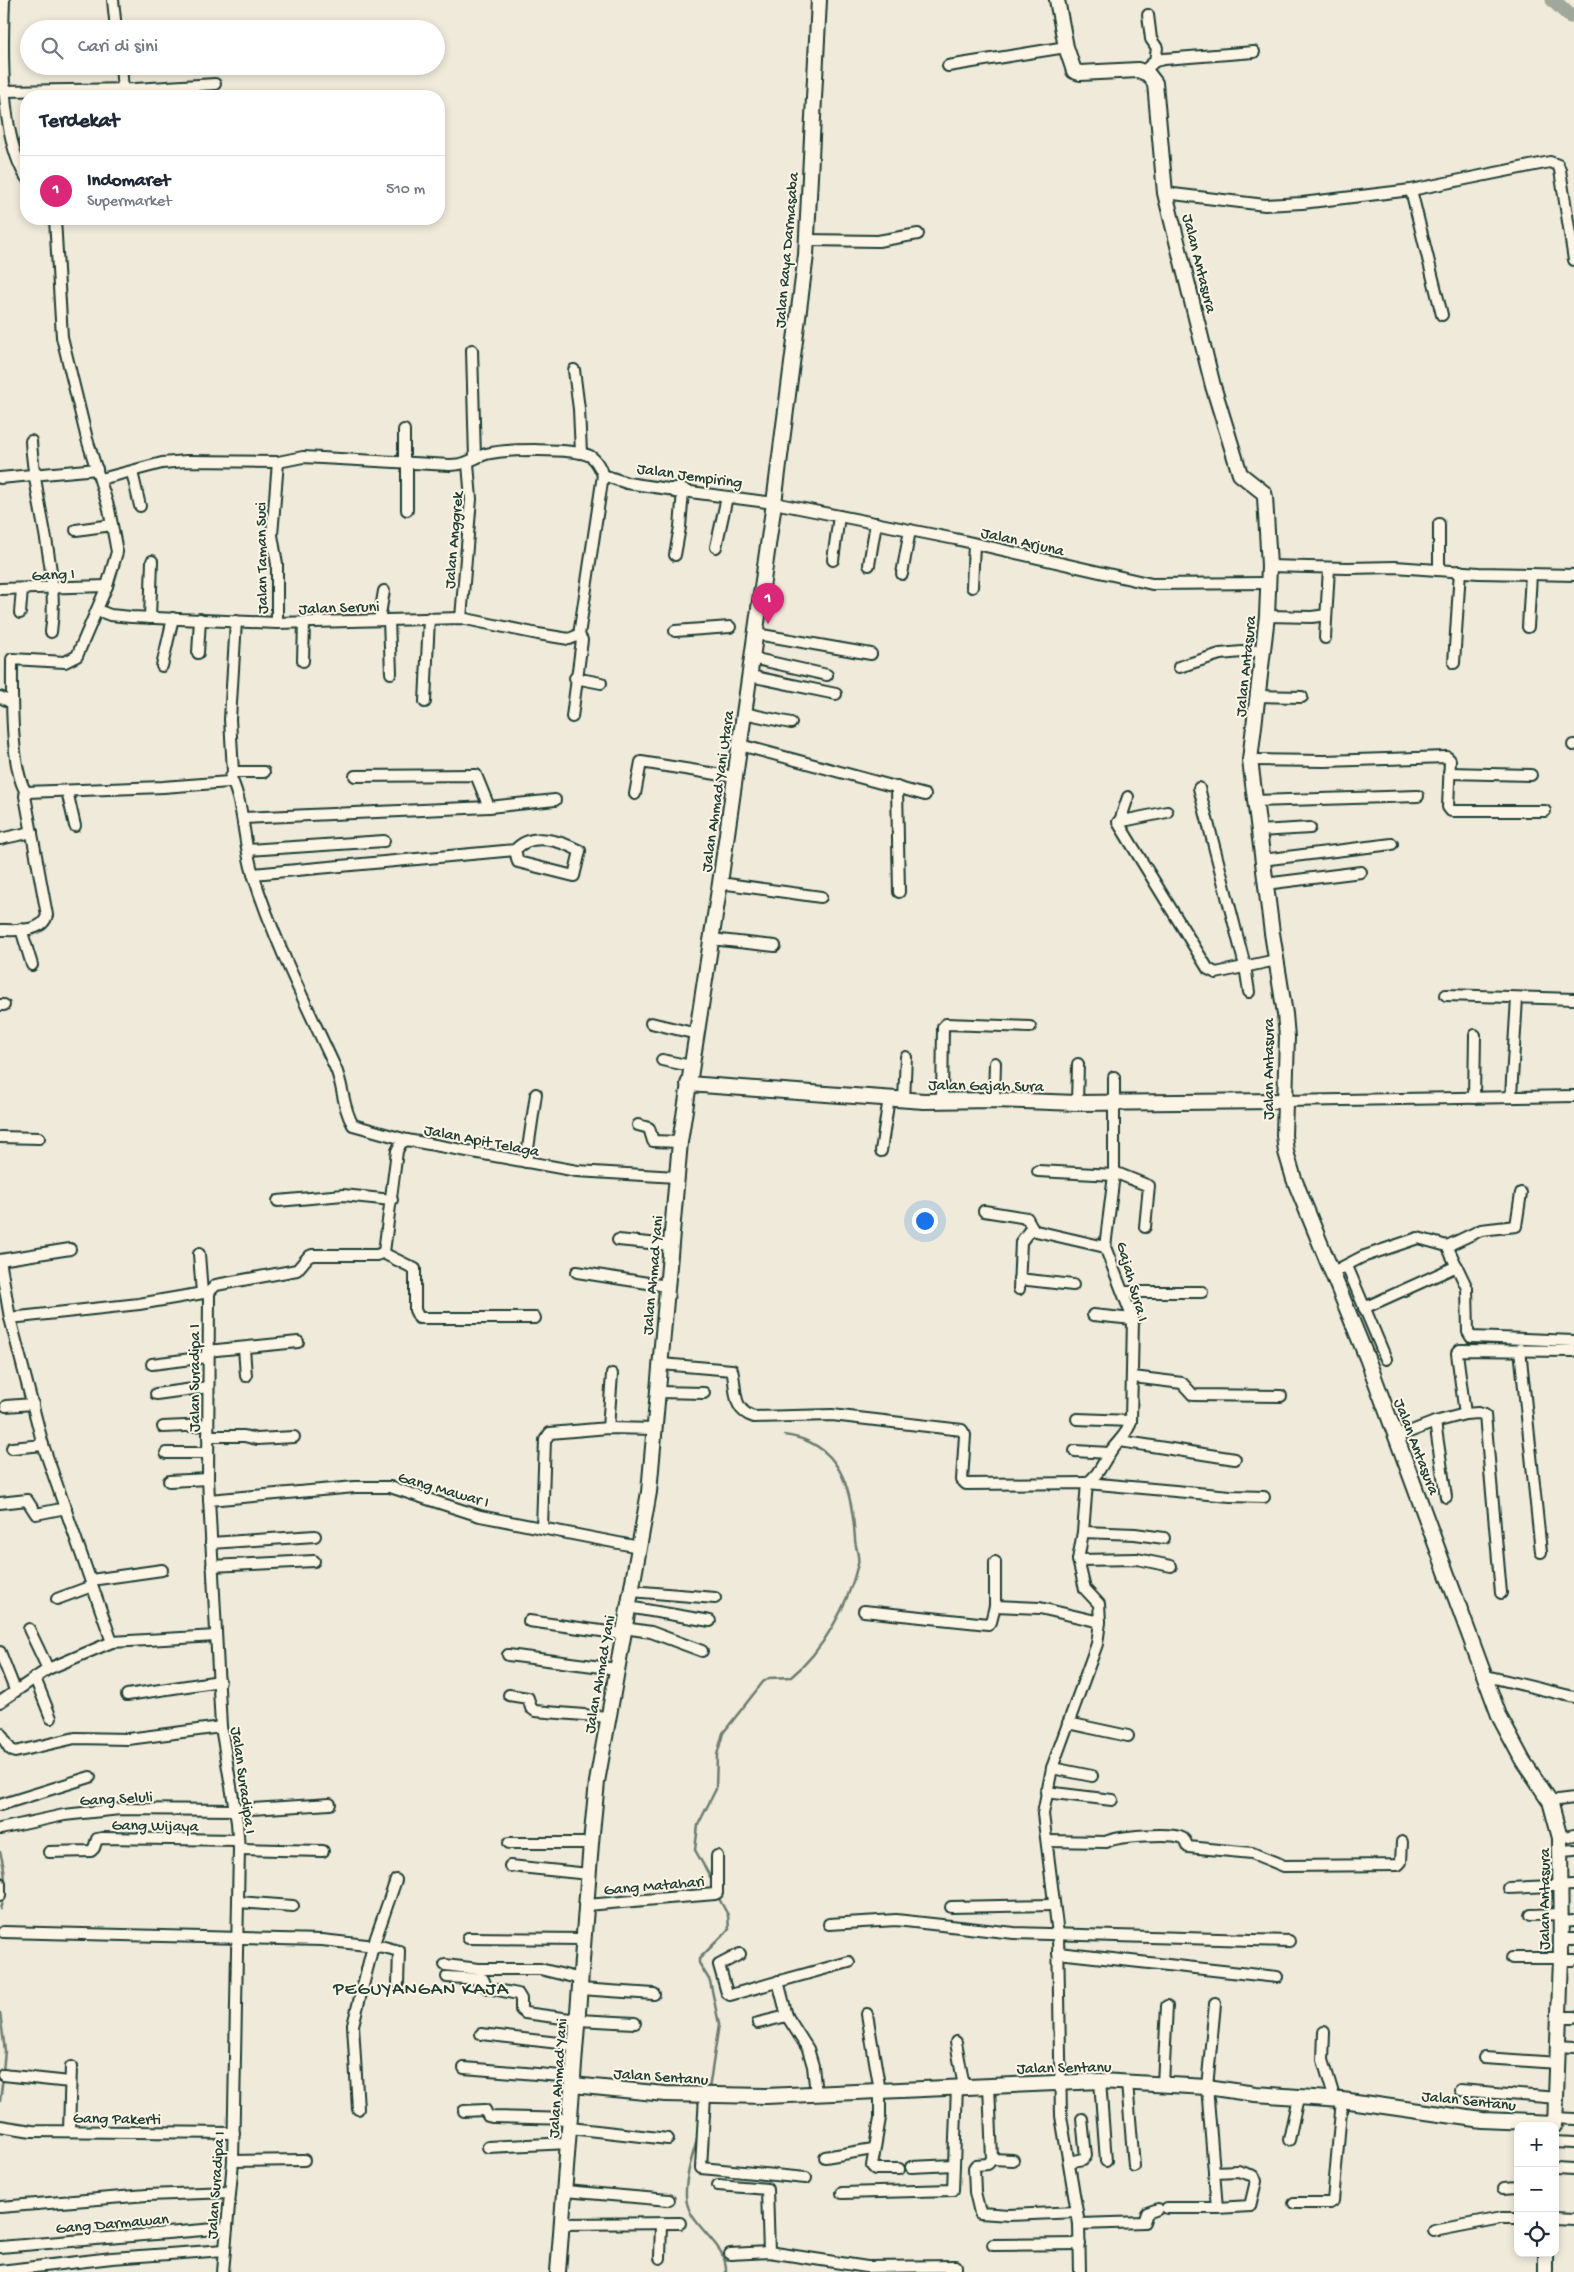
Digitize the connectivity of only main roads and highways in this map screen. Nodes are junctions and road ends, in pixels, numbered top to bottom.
1 (819, 0) edge
2 (1057, 0) edge
3 (774, 503) joint
4 (688, 1084) junction
5 (1284, 1101) junction
6 (1567, 1843) edge
7 (1567, 1886) edge
8 (1565, 1919) edge
9 (1567, 1939) edge
10 (1565, 1959) edge
11 (573, 2081) junction
12 (1555, 2122) edge
13 (1546, 2257) edge
14 (558, 2272) edge
15 (1546, 2272) edge

1 - 3 main road, Jalan Raya Darmasaba
2 - 5 main road, Jalan Antasura
3 - 4 main road, Jalan Ahmad Yani Utara
4 - 5 main road, Jalan Gajah Sura
4 - 11 main road, Jalan Ahmad Yani
5 - 6 main road, Jalan Antasura
6 - 7 main road, Jalan Antasura
7 - 8 main road, Jalan Antasura
8 - 9 main road, Jalan Antasura
9 - 10 main road, Jalan Antasura
10 - 12 main road, Jalan Antasura
11 - 12 main road, Jalan Sentanu
11 - 14 main road, Jalan Ahmad Yani
13 - 15 main road

